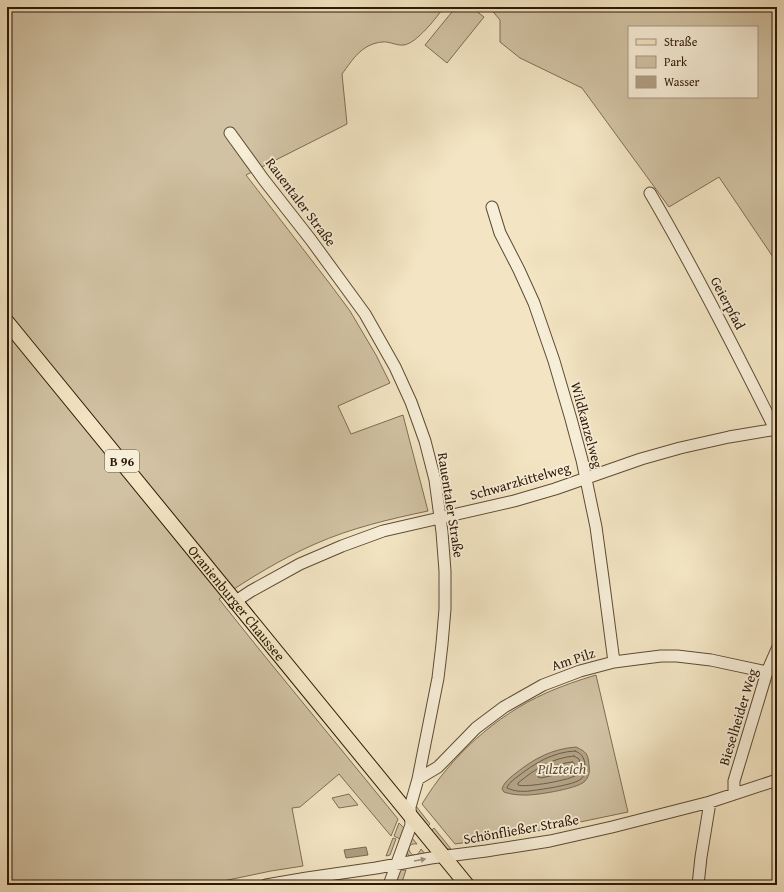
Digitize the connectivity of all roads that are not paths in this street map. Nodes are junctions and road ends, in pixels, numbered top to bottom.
1 (230, 133) dead end
2 (650, 193) dead end
3 (492, 207) dead end
4 (7, 322) edge
5 (775, 429) edge
6 (586, 478) junction
7 (440, 518) junction
8 (236, 601) junction
9 (777, 649) edge
10 (614, 662) junction
11 (767, 672) junction
12 (418, 779) junction
13 (777, 780) edge
14 (734, 794) junction
15 (710, 802) junction
16 (410, 817) junction
17 (444, 857) junction
18 (396, 864) junction
19 (266, 885) edge
20 (389, 885) edge
21 (467, 885) edge
22 (698, 885) edge

1 - 7 street, Rauentaler Straße
2 - 5 street, Geierpfad
3 - 6 street, Wildkanzelweg
4 - 8 main road, Oranienburger Chaussee / B 96
5 - 6 street, Schwarzkittelweg
6 - 7 street, Schwarzkittelweg
6 - 10 street, Wildkanzelweg
7 - 8 street, Schwarzkittelweg
7 - 12 street, Rauentaler Straße
8 - 16 main road, Oranienburger Chaussee / B 96
9 - 11 street, Bieselheider Weg
10 - 11 street, Am Pilz
10 - 12 street, Am Pilz
11 - 14 street, Bieselheider Weg
12 - 16 street, Rauentaler Straße
13 - 14 street, Schönfließer Straße
14 - 15 street, Schönfließer Straße
15 - 17 street, Schönfließer Straße
15 - 22 street
16 - 17 main road, Oranienburger Chaussee / B 96
16 - 18 street, Rauentaler Straße
18 -> 17 street, Schönfließer Straße
17 - 21 main road, Oranienburger Chaussee / B 96
18 - 19 street, Schönfließer Straße
18 - 20 street, Rauentaler Straße

